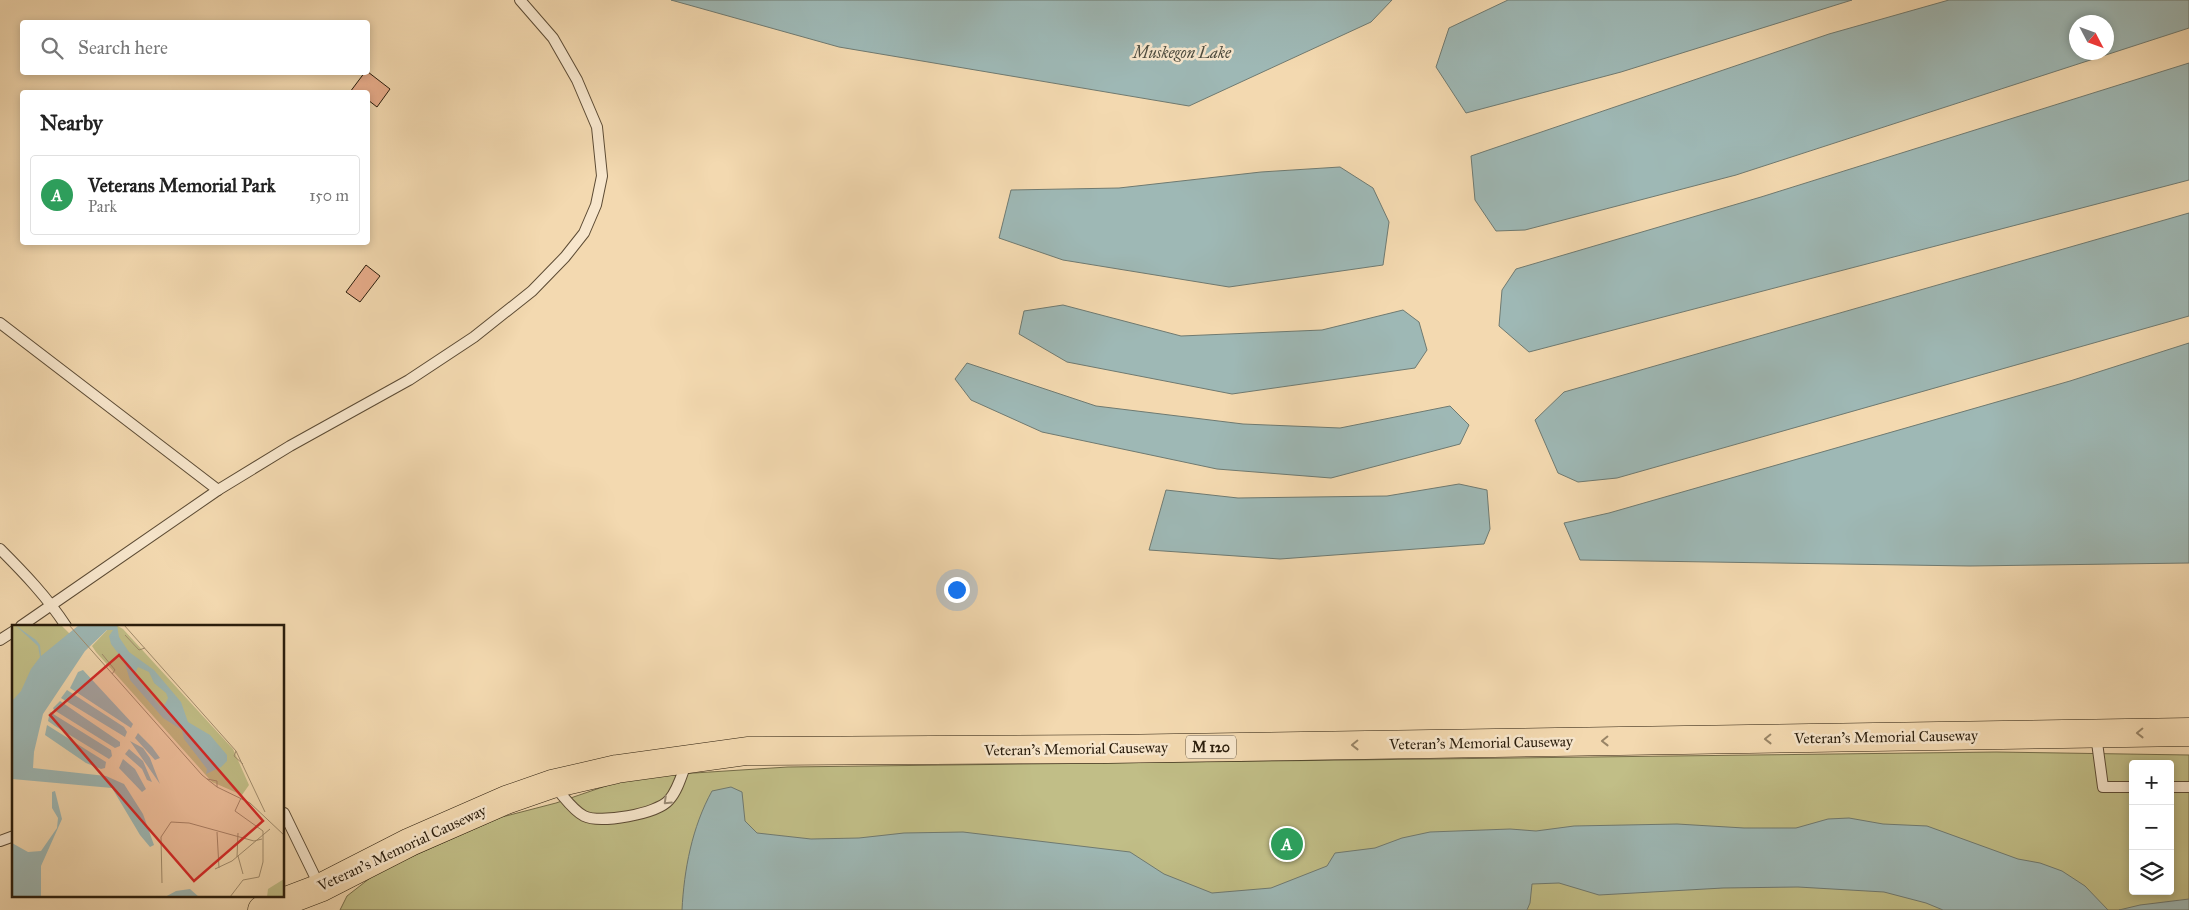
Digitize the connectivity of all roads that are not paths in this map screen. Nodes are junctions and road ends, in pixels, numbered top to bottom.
1 (520, 0) edge
2 (0, 323) edge
3 (218, 490) junction
4 (0, 549) edge
5 (52, 605) junction
6 (22, 625) edge
7 (65, 625) edge
8 (12, 632) edge
9 (0, 640) edge
10 (2189, 732) edge
11 (2096, 734) junction
12 (688, 758) junction
13 (552, 784) junction
14 (2129, 787) edge
15 (2174, 787) edge
16 (2189, 787) edge
17 (285, 815) edge
18 (12, 837) edge
19 (0, 841) edge
20 (319, 899) edge
21 (262, 910) edge

1 - 3 lane
2 - 3 lane
3 - 5 lane
4 - 5 lane
5 - 6 lane
5 - 7 lane
8 - 9 lane
10 -> 11 main road, Veteran's Memorial Causeway / M 120
11 -> 12 main road, Veteran's Memorial Causeway / M 120
11 - 14 lane
12 - 13 main road, Veteran's Memorial Causeway / M 120
12 -> 13 lane
13 - 20 main road, Veteran's Memorial Causeway / M 120
15 - 16 lane
17 - 20 lane
18 - 19 lane
20 - 21 main road, Veteran's Memorial Causeway / M 120

